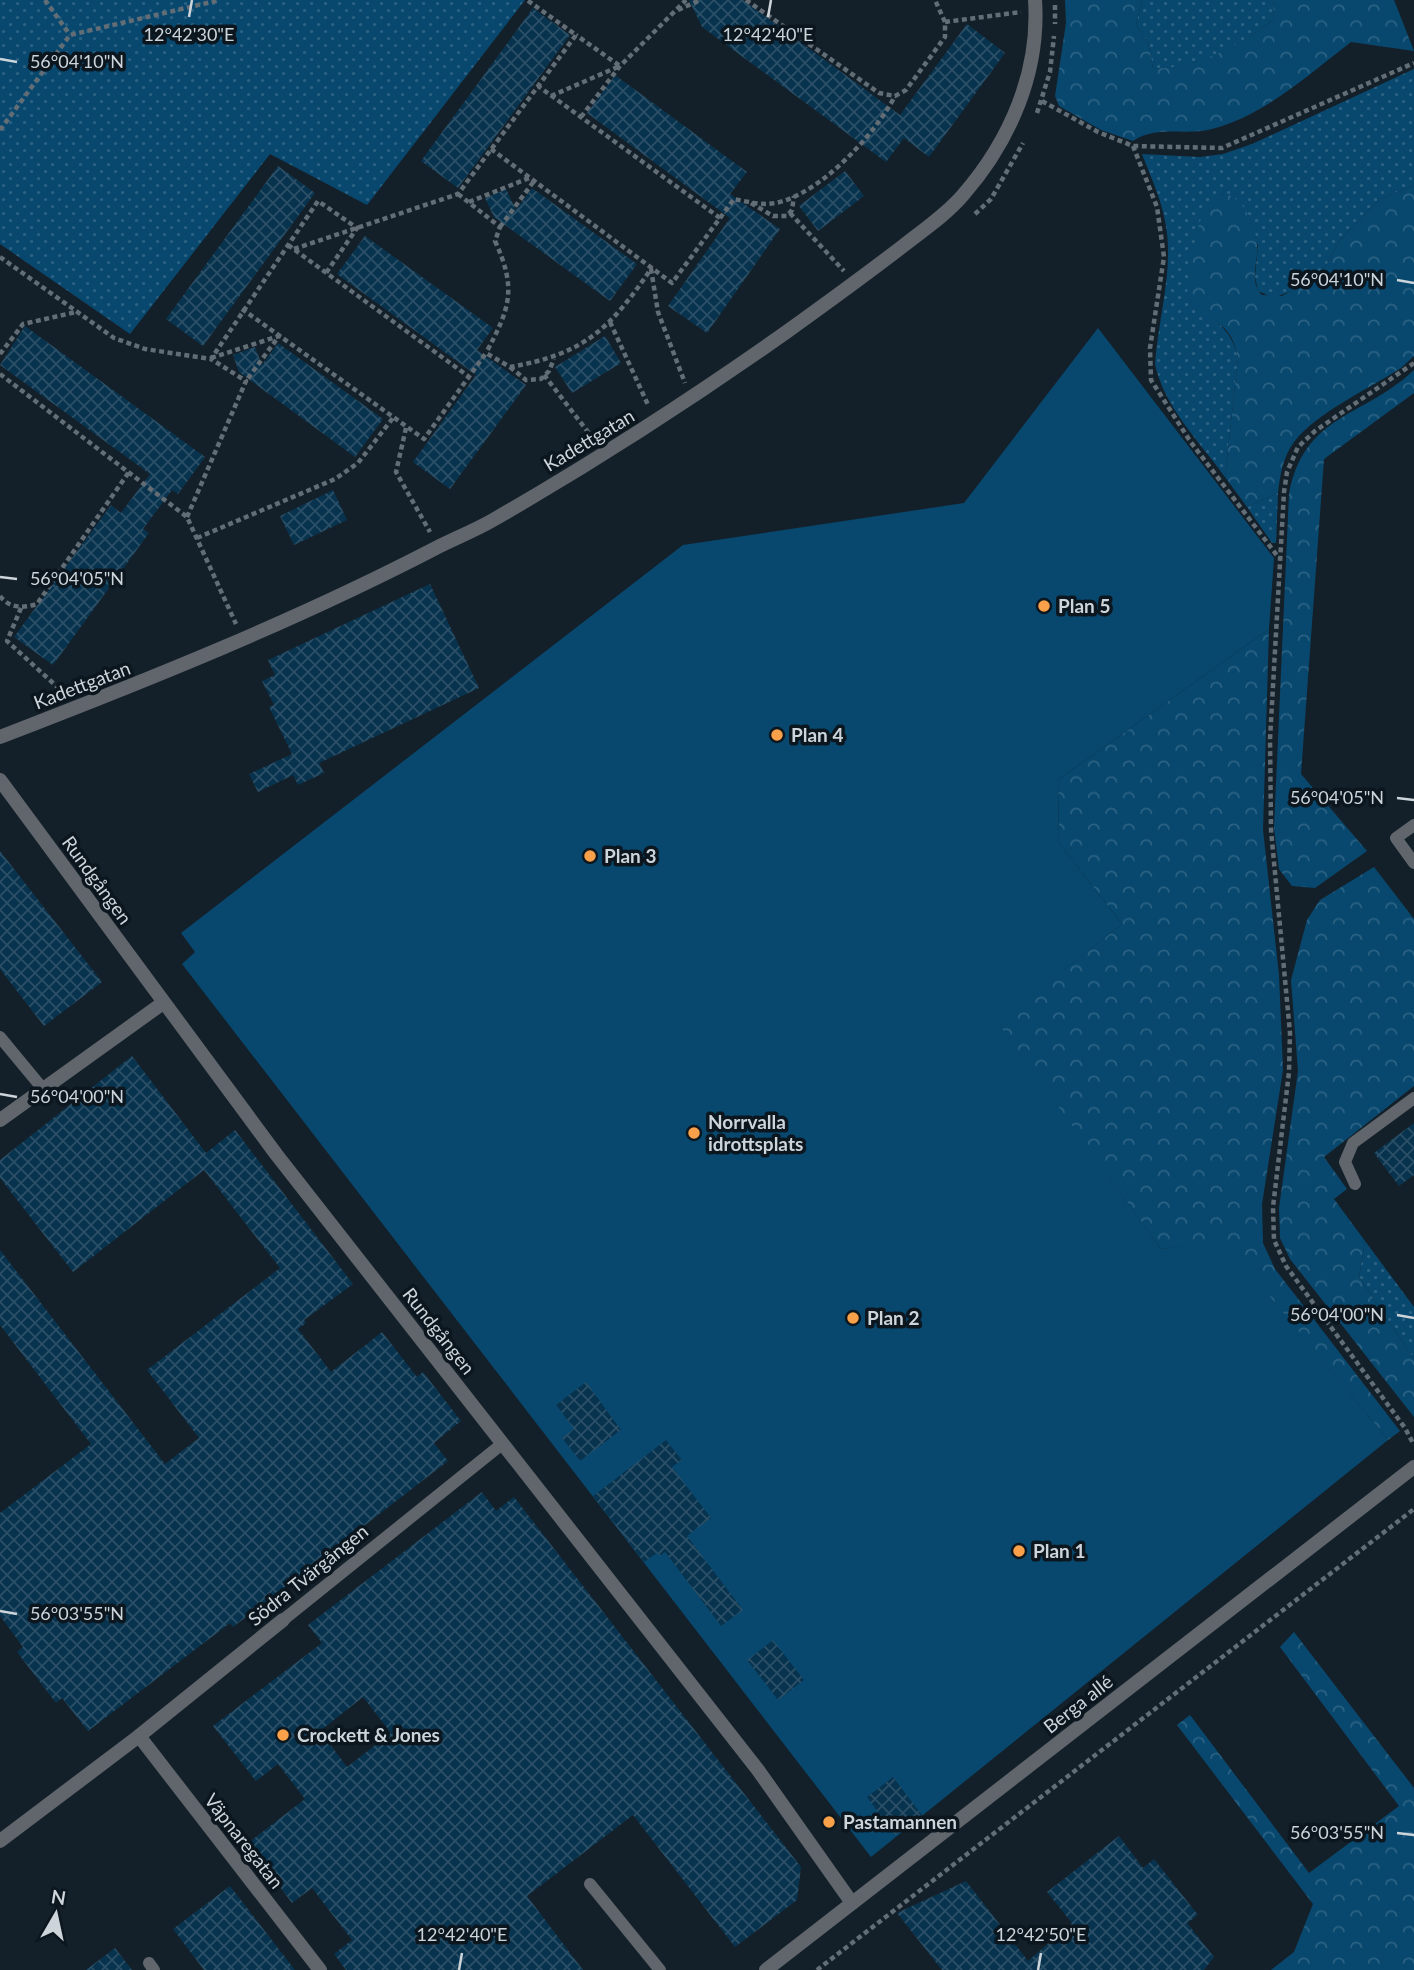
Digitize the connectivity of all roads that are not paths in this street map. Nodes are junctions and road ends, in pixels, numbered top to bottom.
1 (1035, 5) edge
2 (0, 737) edge
3 (0, 780) edge
4 (1414, 825) edge
5 (1414, 863) edge
6 (163, 1003) junction
7 (0, 1037) edge
8 (43, 1089) junction
9 (1414, 1098) edge
10 (0, 1120) edge
11 (1355, 1184) dead end
12 (502, 1444) junction
13 (1414, 1468) edge
14 (283, 1620) joint
15 (139, 1736) junction
16 (0, 1841) edge
17 (590, 1884) dead end
18 (852, 1903) junction
19 (320, 1970) edge
20 (660, 1970) edge
21 (766, 1970) edge

1 - 2 street, Kadettgatan
3 - 6 street, Rundgången
4 - 5 lane
6 - 8 street
6 - 12 street, Rundgången
7 - 8 lane
8 - 10 street
9 - 11 lane
12 - 14 lane, Södra Tvärgången
12 - 18 street, Rundgången
13 - 18 street, Berga allé
14 - 15 street, Södra Tvärgången
15 - 16 street
15 - 19 street, Väpnaregatan
17 - 20 lane
18 - 21 street, Berga allé

